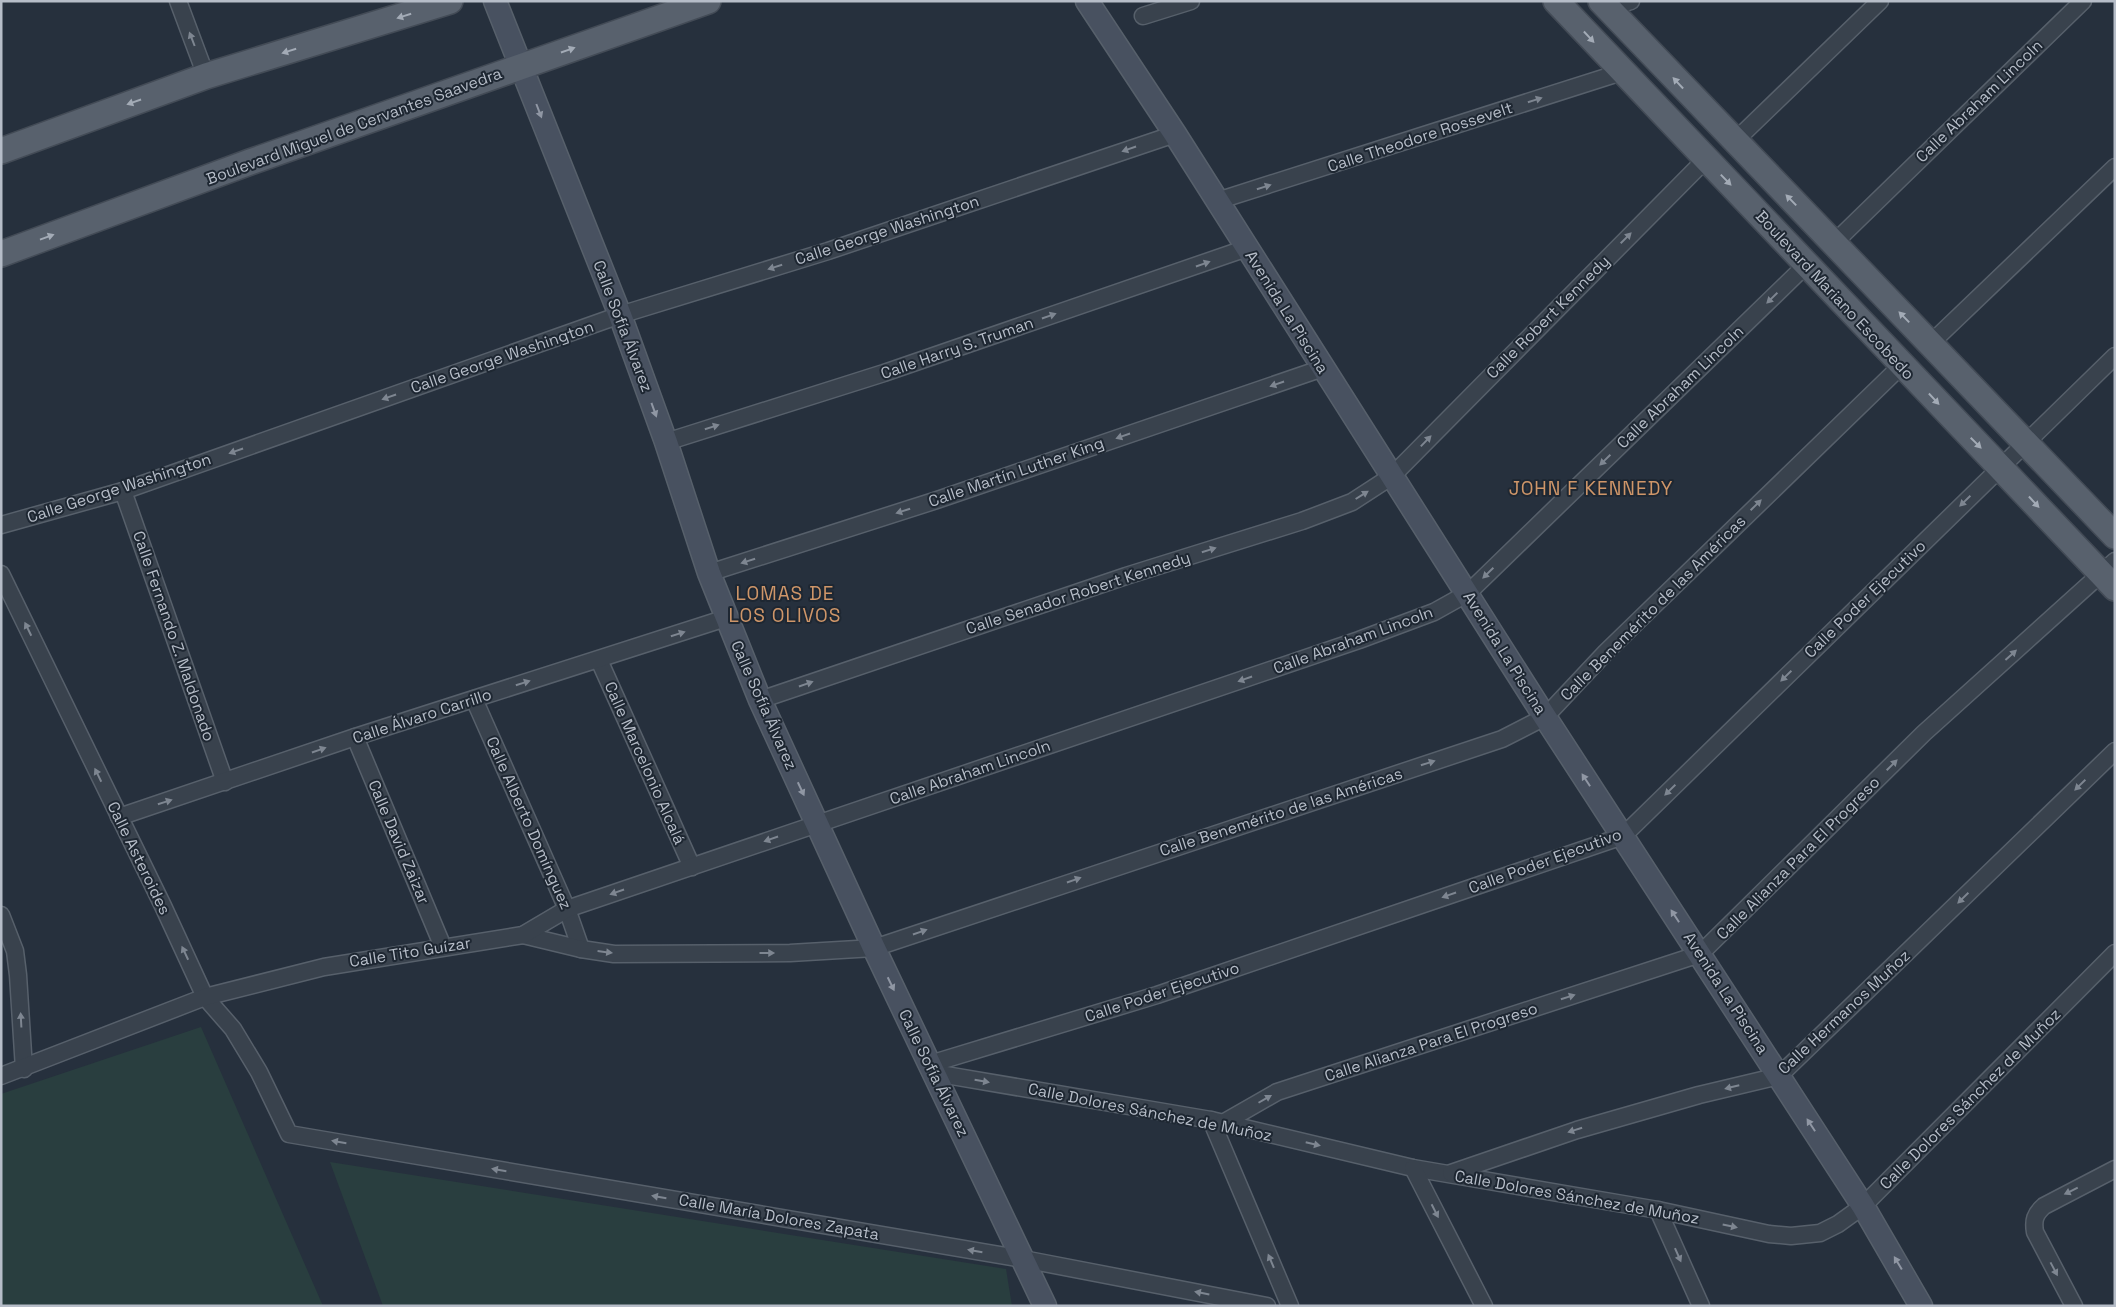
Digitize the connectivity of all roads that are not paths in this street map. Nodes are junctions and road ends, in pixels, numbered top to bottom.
1 (178, 1) edge
2 (450, 1) edge
3 (495, 1) edge
4 (708, 1) edge
5 (1087, 1) edge
6 (1190, 1) edge
7 (1556, 1) edge
8 (1631, 1) edge
9 (1880, 1) edge
10 (2083, 1) edge
11 (1604, 5) edge
12 (1143, 16) dead end
13 (522, 66) junction
14 (1622, 72) junction
15 (206, 76) junction
16 (1175, 134) junction
17 (1734, 142) junction
18 (1, 151) edge
19 (1706, 159) junction
20 (2115, 167) edge
21 (1218, 201) junction
22 (1834, 243) junction
23 (1247, 248) junction
24 (1, 254) edge
25 (1807, 264) junction
26 (620, 315) junction
27 (1930, 344) junction
28 (2115, 356) edge
29 (1902, 365) junction
30 (1323, 368) junction
31 (666, 442) junction
32 (2026, 442) junction
33 (2000, 467) junction
34 (1392, 476) junction
35 (122, 491) junction
36 (1, 525) edge
37 (2115, 536) edge
38 (708, 573) junction
39 (1, 574) edge
40 (2110, 574) edge
41 (1468, 593) junction
42 (726, 618) junction
43 (599, 660) junction
44 (474, 699) junction
45 (760, 700) junction
46 (1545, 717) junction
47 (355, 737) junction
48 (2115, 751) edge
49 (225, 782) junction
50 (119, 817) junction
51 (817, 823) junction
52 (1623, 836) junction
53 (692, 867) junction
54 (567, 909) junction
55 (1, 915) edge
56 (523, 935) junction
57 (443, 947) junction
58 (874, 948) junction
59 (581, 950) junction
60 (2115, 953) edge
61 (1700, 954) junction
62 (205, 997) junction
63 (932, 1068) junction
64 (24, 1069) junction
65 (1, 1076) edge
66 (1780, 1076) junction
67 (1217, 1121) junction
68 (289, 1134) joint
69 (1413, 1168) junction
70 (2115, 1169) edge
71 (1448, 1174) junction
72 (1864, 1206) junction
73 (1658, 1210) junction
74 (1023, 1259) junction
75 (1045, 1306) edge
76 (1267, 1306) edge
77 (1290, 1306) edge
78 (1484, 1306) edge
79 (1701, 1306) edge
80 (1921, 1306) edge
81 (2074, 1306) edge

15 -> 1 street
2 -> 15 main road
3 - 13 street, Calle Sofía Álvarez
13 -> 4 main road, Boulevard Miguel de Cervantes Saavedra
5 - 16 street, Avenida La Piscina
6 - 12 street
7 -> 14 main road, Boulevard Mariano Escobedo
8 - 11 street
9 - 17 street
10 - 22 street, Calle Abraham Lincoln
17 -> 11 main road, Boulevard Mariano Escobedo
24 -> 13 main road, Boulevard Miguel de Cervantes Saavedra
13 -> 26 street, Calle Sofía Álvarez
14 - 19 main road, Boulevard Mariano Escobedo
21 -> 14 street, Calle Theodore Rossevelt
15 -> 18 main road
16 - 21 street, Avenida La Piscina
16 -> 26 street, Calle George Washington
22 -> 17 main road, Boulevard Mariano Escobedo
19 -> 25 main road, Boulevard Mariano Escobedo
34 -> 19 street, Calle Robert Kennedy
20 - 27 street
21 - 23 street, Avenida La Piscina
27 -> 22 main road, Boulevard Mariano Escobedo
23 - 30 street, Avenida La Piscina
31 -> 23 street, Calle Harry S. Truman
25 - 29 main road, Boulevard Mariano Escobedo
25 -> 41 street, Calle Abraham Lincoln
26 -> 31 street, Calle Sofía Álvarez
26 -> 35 street, Calle George Washington
27 - 32 main road, Boulevard Mariano Escobedo
28 - 32 street, Calle Poder Ejecutivo
29 -> 33 main road, Boulevard Mariano Escobedo
46 -> 29 street, Calle Benemérito de las Américas
30 - 34 street, Avenida La Piscina
30 -> 38 street, Calle Martín Luther King
31 - 38 street, Calle Sofía Álvarez
32 - 33 street, Calle Poder Ejecutivo
32 - 37 main road, Boulevard Mariano Escobedo
33 -> 40 main road, Boulevard Mariano Escobedo
33 -> 52 street, Calle Poder Ejecutivo
34 - 41 street, Avenida La Piscina
45 -> 34 street, Calle Senador Robert Kennedy
35 - 36 street, Calle George Washington
35 - 49 street, Calle Fernando Z. Maldonado
38 - 42 street, Calle Sofía Álvarez
50 -> 39 street, Calle Asteroides
61 -> 40 street, Calle Alianza Para El Progreso
41 - 46 street, Avenida La Piscina
41 -> 51 street, Calle Abraham Lincoln
43 -> 42 street, Calle Álvaro Carrillo
42 - 45 street, Calle Sofía Álvarez
44 -> 43 street, Calle Álvaro Carrillo
43 - 53 street, Calle Marcelonio Alcalá
44 - 47 street, Calle Álvaro Carrillo
44 - 54 street, Calle Alberto Domínguez
45 -> 51 street, Calle Sofía Álvarez
52 -> 46 street, Avenida La Piscina
58 -> 46 street, Calle Benemérito de las Américas
49 -> 47 street, Calle Álvaro Carrillo
47 - 57 street, Calle David Zaizar
48 -> 66 street, Calle Hermanos Muñoz
50 -> 49 street, Calle Álvaro Carrillo
62 -> 50 street, Calle Asteroides
51 -> 53 street, Calle Tito Guízar
51 - 58 street, Calle Sofía Álvarez
61 -> 52 street, Avenida La Piscina
52 -> 63 street, Calle Poder Ejecutivo
53 -> 54 street, Calle Tito Guízar
54 - 56 street, Calle Tito Guízar
54 - 59 street, Calle Alberto Domínguez
64 -> 55 street
56 - 57 street, Calle Tito Guízar
56 - 59 street, Calle Benemérito de las Américas
57 - 62 street, Calle Tito Guízar
59 -> 58 street, Calle Benemérito de las Américas
58 -> 63 street, Calle Sofía Álvarez
60 - 72 street, Calle Dolores Sánchez de Muñoz
61 - 66 street, Avenida La Piscina
67 -> 61 street, Calle Alianza Para El Progreso
62 - 64 street, Calle Tito Guízar
62 - 68 street, Calle Asteroides
63 -> 67 street, Calle Dolores Sánchez de Muñoz
63 - 74 street, Calle Sofía Álvarez
64 - 65 street, Calle Tito Guízar
66 -> 71 street, Calle Hermanos Muñoz
72 -> 66 street, Avenida La Piscina
67 -> 69 street, Calle Dolores Sánchez de Muñoz
77 -> 67 street
74 -> 68 street, Calle María Dolores Zapata
69 - 71 street, Calle Dolores Sánchez de Muñoz
69 -> 78 street
70 -> 81 street
71 - 73 street, Calle Dolores Sánchez de Muñoz
73 -> 72 street, Calle Dolores Sánchez de Muñoz
80 -> 72 street, Avenida La Piscina
73 -> 79 street
74 - 75 street, Calle Sofía Álvarez
76 -> 74 street, Calle María Dolores Zapata

